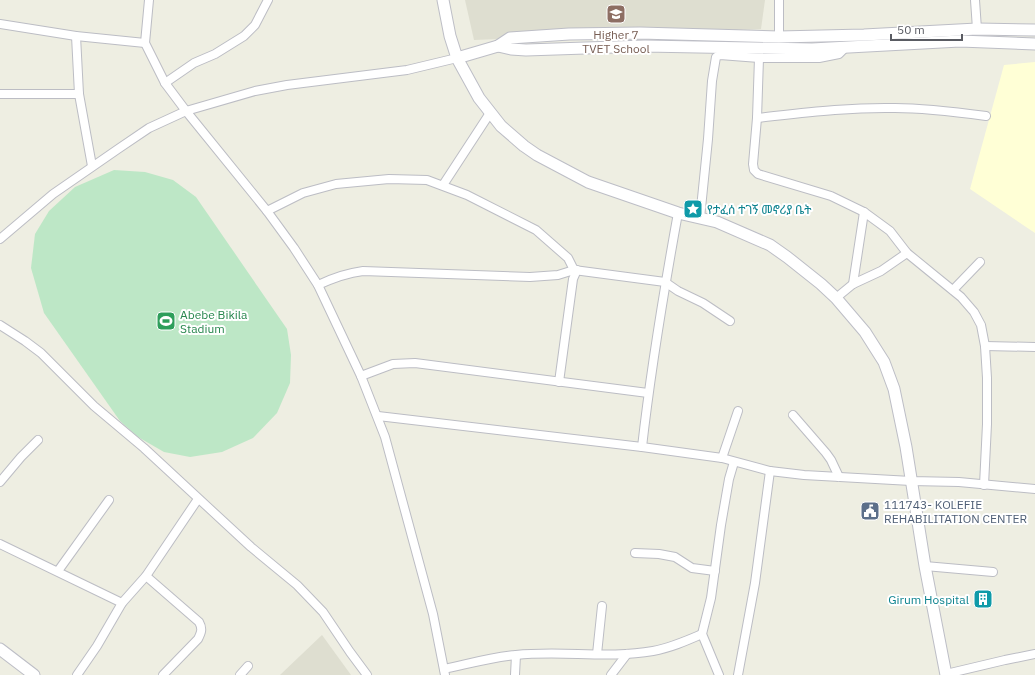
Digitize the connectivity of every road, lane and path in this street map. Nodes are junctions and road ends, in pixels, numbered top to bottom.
1 (149, 0) edge
2 (268, 0) edge
3 (443, 0) edge
4 (779, 0) edge
5 (975, 0) edge
6 (0, 24) edge
7 (977, 29) junction
8 (1035, 30) edge
9 (76, 36) junction
10 (752, 36) junction
11 (779, 37) junction
12 (145, 43) junction
13 (1035, 44) edge
14 (498, 46) junction
15 (846, 47) junction
16 (752, 48) junction
17 (457, 58) junction
18 (758, 58) junction
19 (165, 83) junction
20 (0, 94) edge
21 (79, 94) junction
22 (186, 111) junction
23 (490, 113) junction
24 (986, 116) dead end
25 (757, 118) junction
26 (92, 166) junction
27 (443, 185) junction
28 (268, 211) junction
29 (864, 212) junction
30 (678, 213) junction
31 (700, 218) junction
32 (0, 239) edge
33 (907, 253) junction
34 (980, 262) dead end
35 (575, 270) junction
36 (666, 282) junction
37 (853, 284) junction
38 (318, 285) junction
39 (953, 290) junction
40 (836, 298) junction
41 (730, 321) dead end
42 (2, 330) edge
43 (985, 346) junction
44 (1035, 348) edge
45 (361, 376) junction
46 (559, 382) junction
47 (648, 393) junction
48 (738, 412) dead end
49 (793, 415) dead end
50 (378, 416) junction
51 (38, 440) dead end
52 (642, 447) junction
53 (722, 458) junction
54 (734, 462) junction
55 (770, 471) junction
56 (839, 477) junction
57 (911, 481) junction
58 (0, 482) edge
59 (984, 484) junction
60 (1035, 489) edge
61 (198, 499) junction
62 (109, 500) dead end
63 (0, 544) edge
64 (635, 553) dead end
65 (925, 566) junction
66 (58, 571) junction
67 (715, 571) junction
68 (993, 572) dead end
69 (146, 576) junction
70 (122, 602) junction
71 (602, 606) dead end
72 (702, 634) junction
73 (0, 649) edge
74 (597, 654) junction
75 (627, 654) junction
76 (1035, 654) edge
77 (516, 655) junction
78 (248, 666) dead end
79 (445, 672) edge
80 (946, 674) edge
81 (34, 675) edge
82 (77, 675) edge
83 (163, 675) edge
84 (240, 675) edge
85 (367, 675) edge
86 (515, 675) edge
87 (611, 675) edge
88 (719, 675) edge
89 (738, 675) edge

1 - 12 street
2 - 19 street
3 - 17 main road
4 - 11 street
5 - 7 street
6 - 9 street
7 - 8 main road
7 - 11 main road
9 - 12 street
9 - 21 street
10 - 11 main road
10 - 14 main road
10 - 16 main road
12 - 19 street
13 - 15 main road
14 - 16 main road
14 - 17 main road
15 - 16 main road
15 - 18 street
17 - 22 street
17 - 23 main road
18 - 25 street
18 - 31 street
19 - 22 street
20 - 21 street
21 - 26 street
22 - 26 street
22 - 28 street
23 - 27 street
23 - 30 main road
24 - 25 street
25 - 29 street
26 - 32 street
27 - 28 street
27 - 35 street
28 - 38 street
29 - 33 street
29 - 37 street
30 - 31 main road
30 - 36 street
31 - 40 main road
33 - 37 street
33 - 39 street
34 - 39 street
35 - 36 street
35 - 38 street
35 - 46 street
36 - 41 street
36 - 47 street
37 - 40 street
38 - 45 street
39 - 43 street
40 - 57 main road
42 - 61 street
43 - 44 street
43 - 59 street
45 - 46 street
45 - 50 street
46 - 47 street
47 - 52 street
48 - 53 street
49 - 56 street
50 - 52 street
50 - 79 street
51 - 58 street
52 - 53 street
53 - 54 street
54 - 55 street
54 - 67 street
55 - 56 street
55 - 89 street
56 - 57 street
57 - 59 street
57 - 65 main road
59 - 60 street
61 - 69 street
61 - 85 street
62 - 66 street
63 - 66 street
64 - 67 street
65 - 68 street
65 - 80 main road
66 - 70 street
67 - 72 street
69 - 70 street
69 - 83 street
70 - 82 street
71 - 74 street
72 - 75 street
72 - 88 street
73 - 81 main road
74 - 75 street
74 - 77 street
75 - 87 street
76 - 80 street
77 - 79 street
77 - 86 street
78 - 84 street

